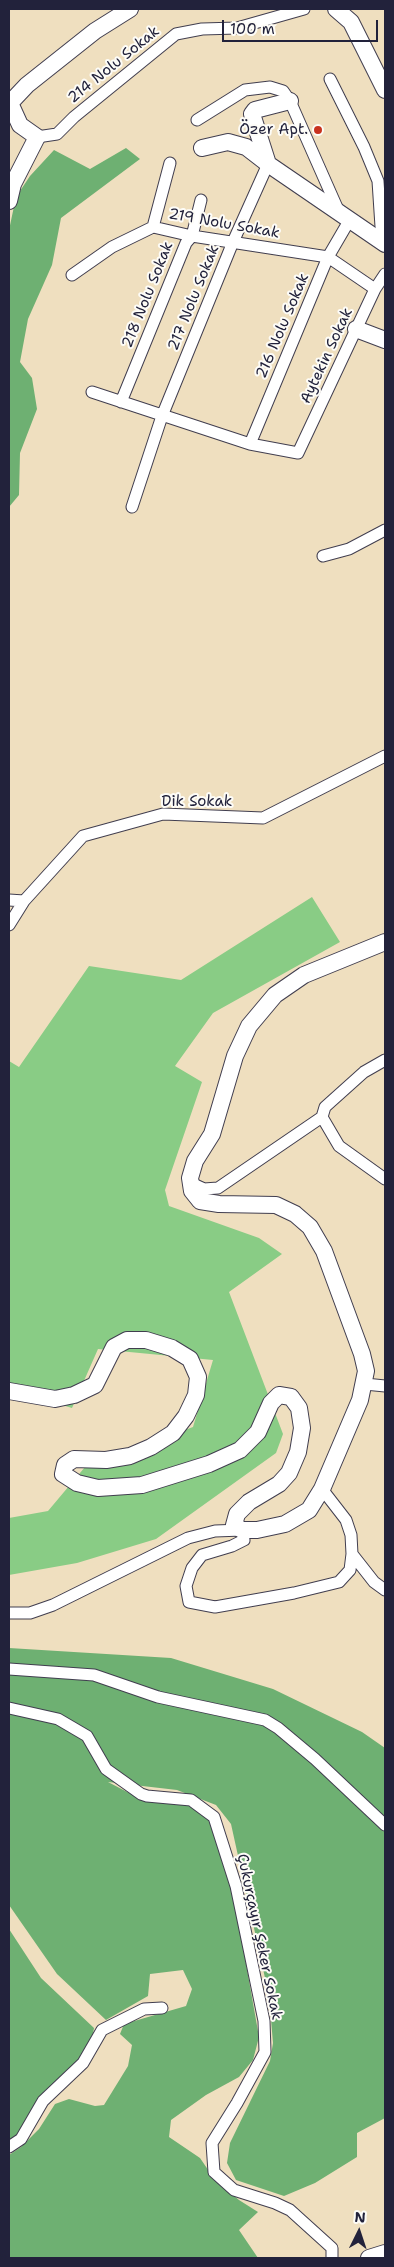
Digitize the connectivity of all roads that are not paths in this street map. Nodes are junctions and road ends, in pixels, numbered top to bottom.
1 (130, 9) edge
2 (304, 9) edge
3 (336, 9) edge
4 (330, 79) dead end
5 (385, 90) edge
6 (290, 101) junction
7 (197, 120) dead end
8 (37, 137) junction
9 (202, 148) dead end
10 (170, 163) dead end
11 (268, 164) junction
12 (200, 200) dead end
13 (9, 201) edge
14 (344, 217) junction
15 (153, 227) junction
16 (192, 236) junction
17 (233, 242) junction
18 (384, 243) edge
19 (328, 257) junction
20 (385, 274) edge
21 (72, 275) dead end
22 (375, 289) junction
23 (356, 329) junction
24 (385, 340) edge
25 (92, 392) dead end
26 (121, 402) junction
27 (162, 416) junction
28 (250, 444) junction
29 (132, 508) dead end
30 (385, 530) edge
31 (323, 556) dead end
32 (385, 756) edge
33 (9, 900) edge
34 (24, 901) junction
35 (9, 925) edge
36 (385, 942) edge
37 (385, 1060) edge
38 (322, 1117) junction
39 (385, 1179) edge
40 (191, 1183) junction
41 (364, 1384) junction
42 (385, 1386) edge
43 (9, 1391) edge
44 (322, 1489) junction
45 (242, 1530) junction
46 (352, 1554) junction
47 (385, 1590) edge
48 (9, 1613) edge
49 (9, 1669) edge
50 (9, 1708) edge
51 (385, 1824) edge
52 (162, 2008) dead end
53 (9, 2147) edge
54 (385, 2253) edge
55 (332, 2258) edge
56 (369, 2258) edge

1 - 8 street
2 - 8 street, 214 Nolu Sokak
3 - 5 street
4 - 18 street
6 - 7 street
6 - 11 street
6 - 14 street
8 - 13 street
9 - 11 street
10 - 15 street
11 - 14 street
11 - 17 street, 217 Nolu Sokak
12 - 16 street, 218 Nolu Sokak
14 - 18 street
14 - 19 street, 216 Nolu Sokak
15 - 16 street, 219 Nolu Sokak
15 - 21 street, 219 Nolu Sokak
16 - 17 street, 219 Nolu Sokak
16 - 26 street, 218 Nolu Sokak
17 - 19 street, 219 Nolu Sokak
17 - 27 street, 217 Nolu Sokak
19 - 22 street, 219 Nolu Sokak
19 - 28 street, 216 Nolu Sokak
20 - 22 street, Aytekin Sokak
22 - 23 street, Aytekin Sokak
23 - 24 street
23 - 28 street, Aytekin Sokak
25 - 26 street
26 - 27 street
27 - 28 street
27 - 29 street, 217 Nolu Sokak
30 - 31 street
32 - 34 street, Dik Sokak
33 - 34 street
34 - 35 street, Dik Sokak
36 - 40 street
37 - 38 street
38 - 39 street
38 - 40 street
40 - 41 street
41 - 42 street
41 - 44 street
43 - 45 street
44 - 45 street
44 - 46 street
45 - 46 street
45 - 48 street
46 - 47 street
49 - 51 street
50 - 55 street, Çukurçayır Şeker Sokak
52 - 53 street
54 - 56 street

